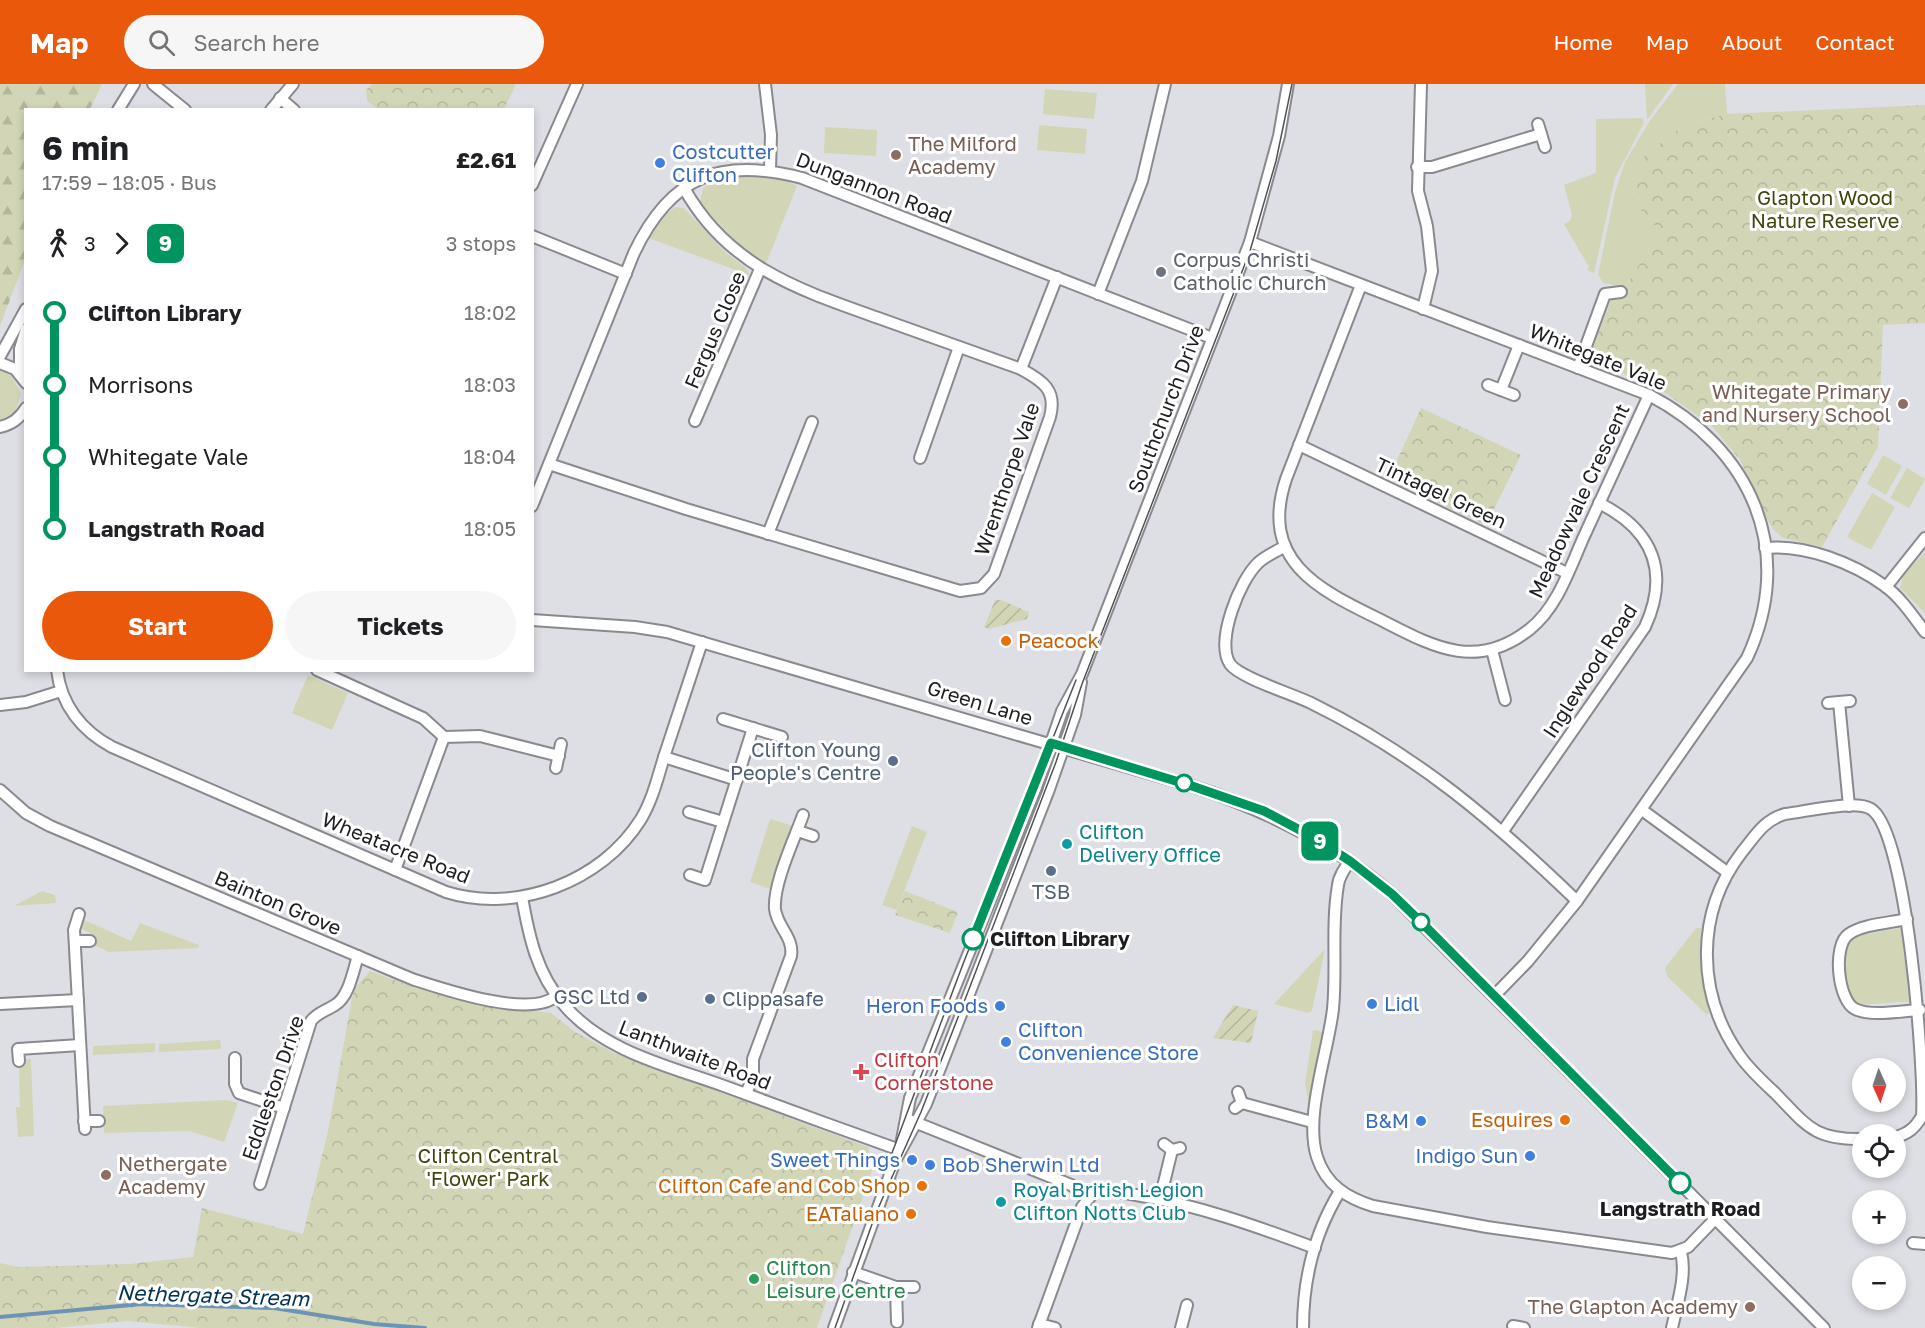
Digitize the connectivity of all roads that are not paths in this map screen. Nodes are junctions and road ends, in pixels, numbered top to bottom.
1 (134, 84) edge
2 (153, 84) edge
3 (293, 84) edge
4 (577, 84) edge
5 (765, 84) edge
6 (1165, 84) edge
7 (1288, 84) edge
8 (1421, 84) edge
9 (280, 98) junction
10 (119, 108) edge
11 (183, 108) edge
12 (272, 108) edge
13 (292, 108) edge
14 (1545, 147) dead end
15 (1417, 167) junction
16 (770, 169) junction
17 (534, 181) edge
18 (684, 188) junction
19 (534, 237) edge
20 (1250, 242) junction
21 (760, 269) junction
22 (626, 274) junction
23 (1057, 277) junction
24 (1361, 285) junction
25 (1621, 292) dead end
26 (1098, 294) junction
27 (1424, 309) junction
28 (24, 313) edge
29 (24, 336) edge
30 (1212, 338) junction
31 (1519, 345) junction
32 (959, 347) junction
33 (0, 356) edge
34 (0, 363) edge
35 (1578, 368) junction
36 (1021, 369) junction
37 (23, 378) edge
38 (1488, 385) dead end
39 (1501, 390) junction
40 (1514, 395) dead end
41 (1649, 395) junction
42 (690, 399) dead end
43 (702, 404) junction
44 (24, 415) edge
45 (695, 421) dead end
46 (812, 422) dead end
47 (0, 427) edge
48 (1299, 445) junction
49 (920, 458) dead end
50 (549, 464) junction
51 (534, 500) edge
52 (1599, 503) junction
53 (768, 534) junction
54 (1925, 538) edge
55 (1285, 546) junction
56 (1765, 548) junction
57 (1567, 573) junction
58 (1886, 587) junction
59 (534, 620) edge
60 (1925, 632) edge
61 (702, 642) junction
62 (1492, 650) junction
63 (57, 672) edge
64 (321, 672) edge
65 (1082, 674) junction
66 (61, 691) junction
67 (1505, 700) dead end
68 (1839, 702) dead end
69 (0, 705) edge
70 (723, 719) dead end
71 (753, 728) junction
72 (444, 737) junction
73 (782, 737) dead end
74 (1051, 743) junction
75 (561, 744) dead end
76 (1064, 747) junction
77 (559, 756) junction
78 (664, 757) junction
79 (556, 768) dead end
80 (737, 780) junction
81 (0, 790) edge
82 (1849, 806) junction
83 (1642, 810) junction
84 (689, 812) dead end
85 (803, 815) dead end
86 (723, 822) junction
87 (798, 831) junction
88 (1503, 831) junction
89 (813, 836) dead end
90 (1350, 861) junction
91 (395, 870) junction
92 (1727, 872) junction
93 (690, 875) dead end
94 (522, 897) junction
95 (1577, 901) junction
96 (79, 914) dead end
97 (1907, 919) junction
98 (75, 941) junction
99 (90, 941) dead end
100 (358, 957) junction
101 (1921, 978) edge
102 (556, 996) junction
103 (1494, 996) junction
104 (78, 1000) junction
105 (0, 1004) edge
106 (1920, 1010) junction
107 (80, 1045) junction
108 (236, 1059) dead end
109 (19, 1061) dead end
110 (747, 1094) junction
111 (1238, 1101) dead end
112 (284, 1108) junction
113 (906, 1119) junction
114 (99, 1121) dead end
115 (1312, 1122) junction
116 (917, 1123) junction
117 (1906, 1134) edge
118 (1852, 1139) edge
119 (1172, 1148) dead end
120 (900, 1150) junction
121 (265, 1181) dead end
122 (1340, 1191) junction
123 (1088, 1197) junction
124 (1160, 1199) junction
125 (1716, 1218) junction
126 (1913, 1243) dead end
127 (1925, 1244) edge
128 (1315, 1248) junction
129 (1681, 1252) junction
130 (853, 1272) junction
131 (896, 1287) junction
132 (914, 1287) dead end
133 (1187, 1305) dead end
134 (897, 1322) dead end
135 (1038, 1326) edge
136 (834, 1328) edge
137 (1055, 1328) edge
138 (1181, 1328) edge
139 (1303, 1328) edge
140 (1672, 1328) edge
141 (1824, 1328) edge

1 - 10 street
2 - 11 street
3 - 9 street
4 - 17 street
5 - 16 street
6 - 26 street
7 - 20 street, Southchurch Drive
8 - 15 street
9 - 12 street
9 - 13 street
14 - 15 street
15 - 27 street
16 - 18 street, Dungannon Road
16 - 23 street, Dungannon Road
18 - 21 street, Wrenthorpe Vale
18 - 22 street, Dungannon Road
19 - 22 street
20 - 24 street, Whitegate Vale
20 - 30 street, Southchurch Drive
21 - 32 street, Wrenthorpe Vale
21 - 43 street, Fergus Close
22 - 50 street, Dungannon Road
23 - 26 street, Dungannon Road
23 - 36 street
24 - 27 street, Whitegate Vale
24 - 48 street, Meadowvale Crescent
25 - 35 street
26 - 30 street, Dungannon Road
27 - 31 street, Whitegate Vale
28 - 33 street
29 - 37 street
30 - 65 street, Southchurch Drive
31 - 35 street, Whitegate Vale
31 - 39 street
32 - 36 street, Wrenthorpe Vale
32 - 49 street
34 - 37 street
35 - 41 street, Whitegate Vale
36 - 53 street, Wrenthorpe Vale
38 - 39 street
39 - 40 street
41 - 52 street, Meadowvale Crescent
41 - 56 street, Whitegate Vale
42 - 43 street, Fergus Close
43 - 45 street, Fergus Close
44 - 47 street
46 - 53 street
48 - 55 street, Meadowvale Crescent
48 - 57 street, Tintagel Green
50 - 51 street, Dungannon Road
50 - 53 street, Wrenthorpe Vale
52 - 57 street, Meadowvale Crescent
52 - 88 street, Inglewood Road
54 - 58 street
55 - 62 street, Meadowvale Crescent
55 - 88 street
56 - 58 street
56 - 83 street, Whitegate Vale
57 - 62 street, Meadowvale Crescent
58 - 60 street
59 - 61 street, Green Lane
61 - 74 street, Green Lane
61 - 78 street, Wheatacre Road
62 - 67 street
63 - 66 street, Wheatacre Road
64 - 72 street
65 - 74 street, Southchurch Drive
65 - 76 street, Southchurch Drive
66 - 69 street
66 - 91 street, Wheatacre Road
68 - 82 street
70 - 71 street
71 - 73 street
71 - 80 street
72 - 77 street
72 - 91 street
74 - 76 street, Green Lane
74 - 113 street, Southchurch Drive
75 - 77 street
76 - 90 street, Green Lane
76 - 116 street, Southchurch Drive
77 - 79 street
78 - 80 street
78 - 94 street, Wheatacre Road
80 - 86 street
81 - 100 street, Bainton Grove
82 - 92 street
82 - 97 street
83 - 92 street
83 - 95 street, Whitegate Vale
84 - 86 street
85 - 87 street
86 - 93 street
87 - 89 street
87 - 110 street
88 - 95 street
90 - 103 street, Green Lane
90 - 115 street
91 - 94 street, Wheatacre Road
92 - 118 street
94 - 102 street, Lanthwaite Road
95 - 103 street, Whitegate Vale
96 - 98 street
97 - 101 street
97 - 106 street
98 - 99 street
98 - 104 street
100 - 102 street, Bainton Grove
100 - 112 street, Eddleston Drive
101 - 106 street
102 - 110 street, Lanthwaite Road
103 - 125 street, Green Lane
104 - 105 street
104 - 107 street
106 - 117 street
107 - 109 street
107 - 114 street
108 - 112 street
110 - 120 street, Lanthwaite Road
111 - 115 street
112 - 121 street, Eddleston Drive
113 - 116 street
113 - 120 street, Southchurch Drive
115 - 122 street
116 - 120 street, Southchurch Drive
116 - 123 street
119 - 124 street
120 - 130 street, Southchurch Drive
122 - 128 street
122 - 129 street
123 - 124 street
123 - 135 street
124 - 128 street
125 - 129 street
125 - 141 street, Green Lane
126 - 127 street
128 - 139 street
129 - 140 street
130 - 131 street
130 - 136 street, Southchurch Drive
131 - 132 street
131 - 134 street
133 - 138 street
135 - 137 street

